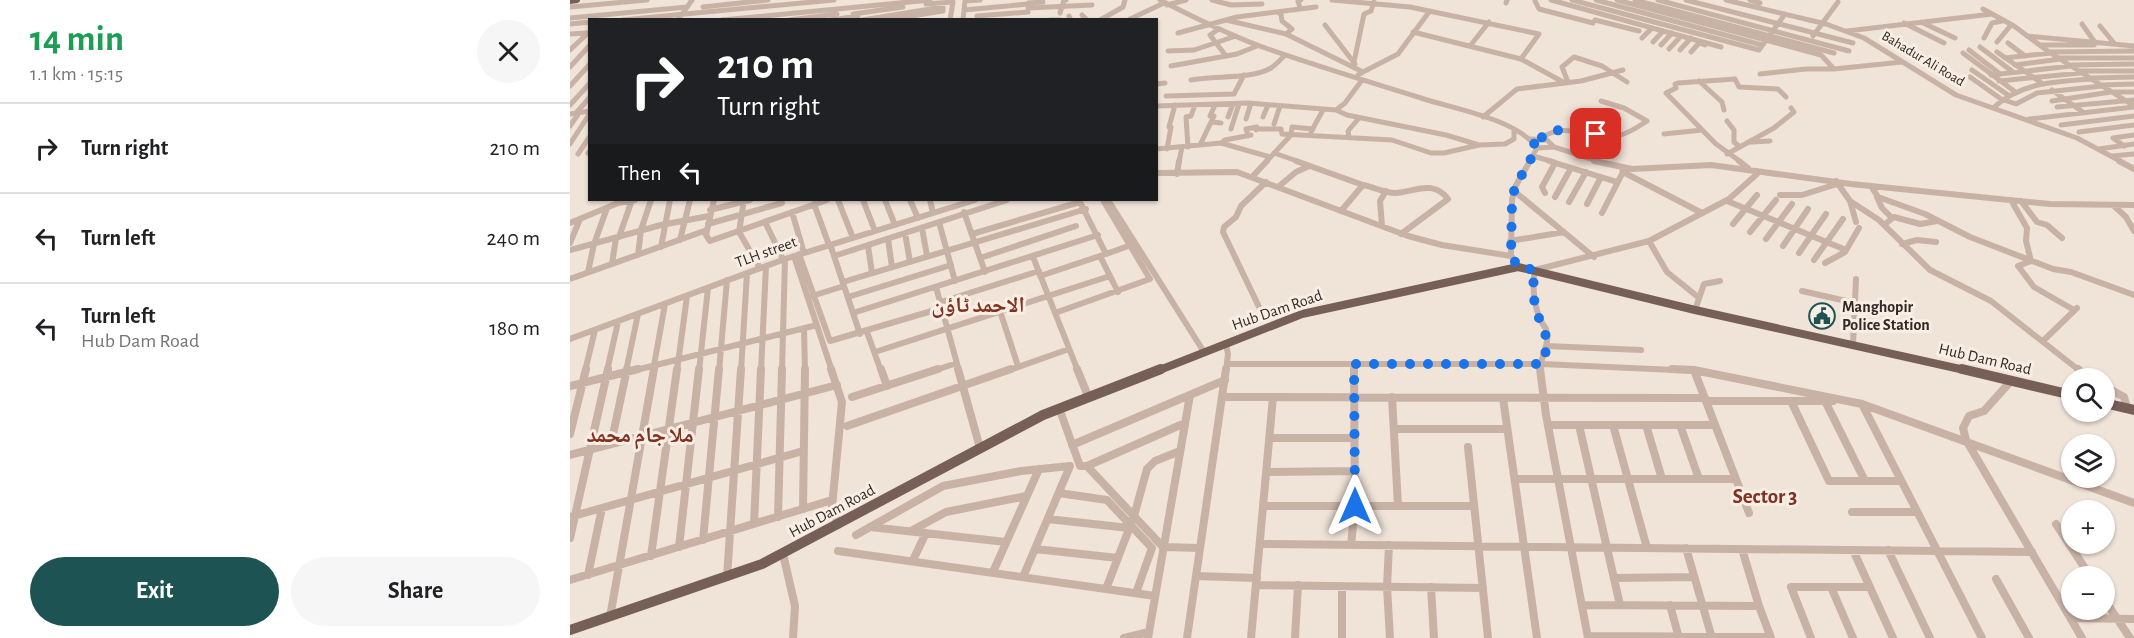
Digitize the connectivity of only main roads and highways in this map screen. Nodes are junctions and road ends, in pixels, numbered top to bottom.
1 (577, 0) edge
2 (570, 4) edge
3 (2061, 392) edge
4 (2115, 406) edge
5 (2130, 409) edge
6 (570, 630) edge

1 - 2 main road
3 - 6 main road, Hub Dam Road
4 - 5 main road

